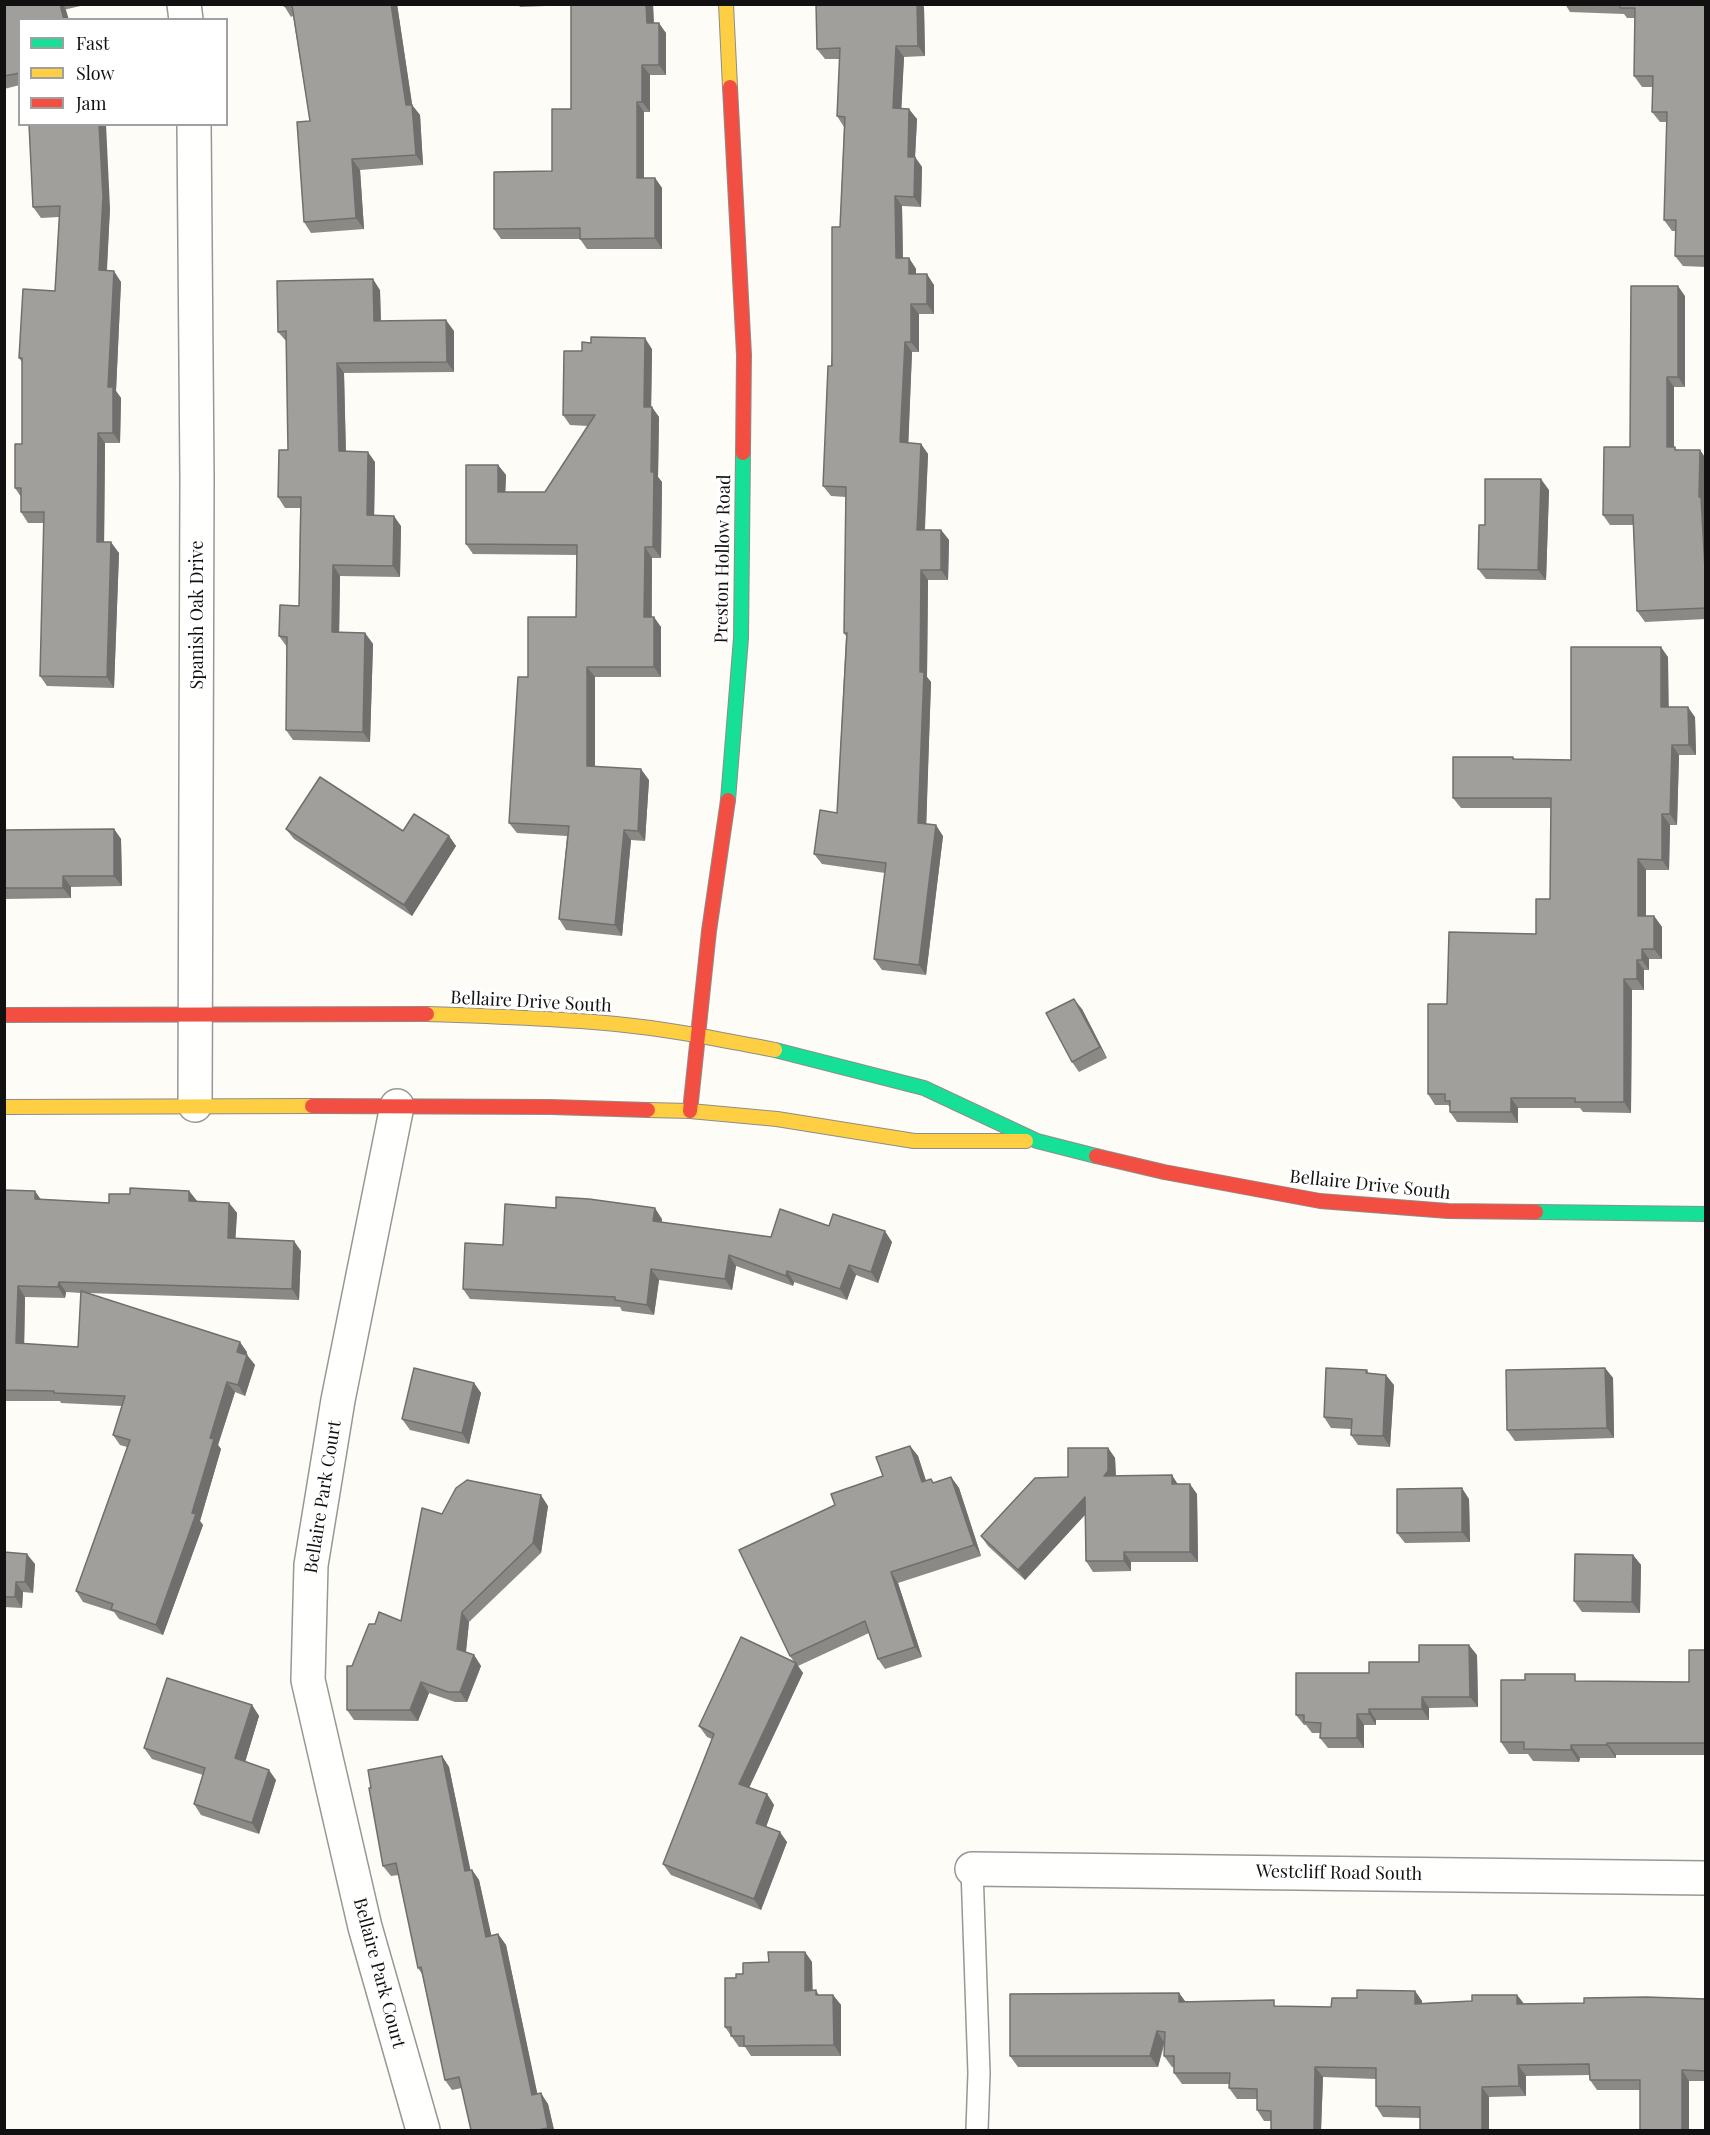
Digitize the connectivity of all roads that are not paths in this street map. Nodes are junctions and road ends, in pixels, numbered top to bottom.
1 (726, 4) edge
2 (194, 126) edge
3 (196, 1014) junction
4 (4, 1015) edge
5 (698, 1035) junction
6 (195, 1105) junction
7 (397, 1106) junction
8 (4, 1107) edge
9 (690, 1112) junction
10 (1037, 1141) junction
11 (1706, 1214) edge
12 (972, 1869) joint
13 (1706, 1878) edge
14 (423, 2130) edge
15 (977, 2130) edge

1 - 5 main road, Preston Hollow Road
2 - 3 street, Spanish Oak Drive
3 - 4 main road, Bellaire Drive South
3 - 5 main road, Bellaire Drive South
3 - 6 street, Spanish Oak Drive
5 - 9 main road, Preston Hollow Road
5 - 10 main road, Bellaire Drive South
6 - 7 main road, Bellaire Drive South
6 - 8 main road, Bellaire Drive South
7 - 9 main road, Bellaire Drive South
7 - 14 street, Bellaire Park Court
9 - 10 main road, Bellaire Drive South
10 - 11 main road, Bellaire Drive South
12 - 13 street, Westcliff Road South
12 - 15 lane

